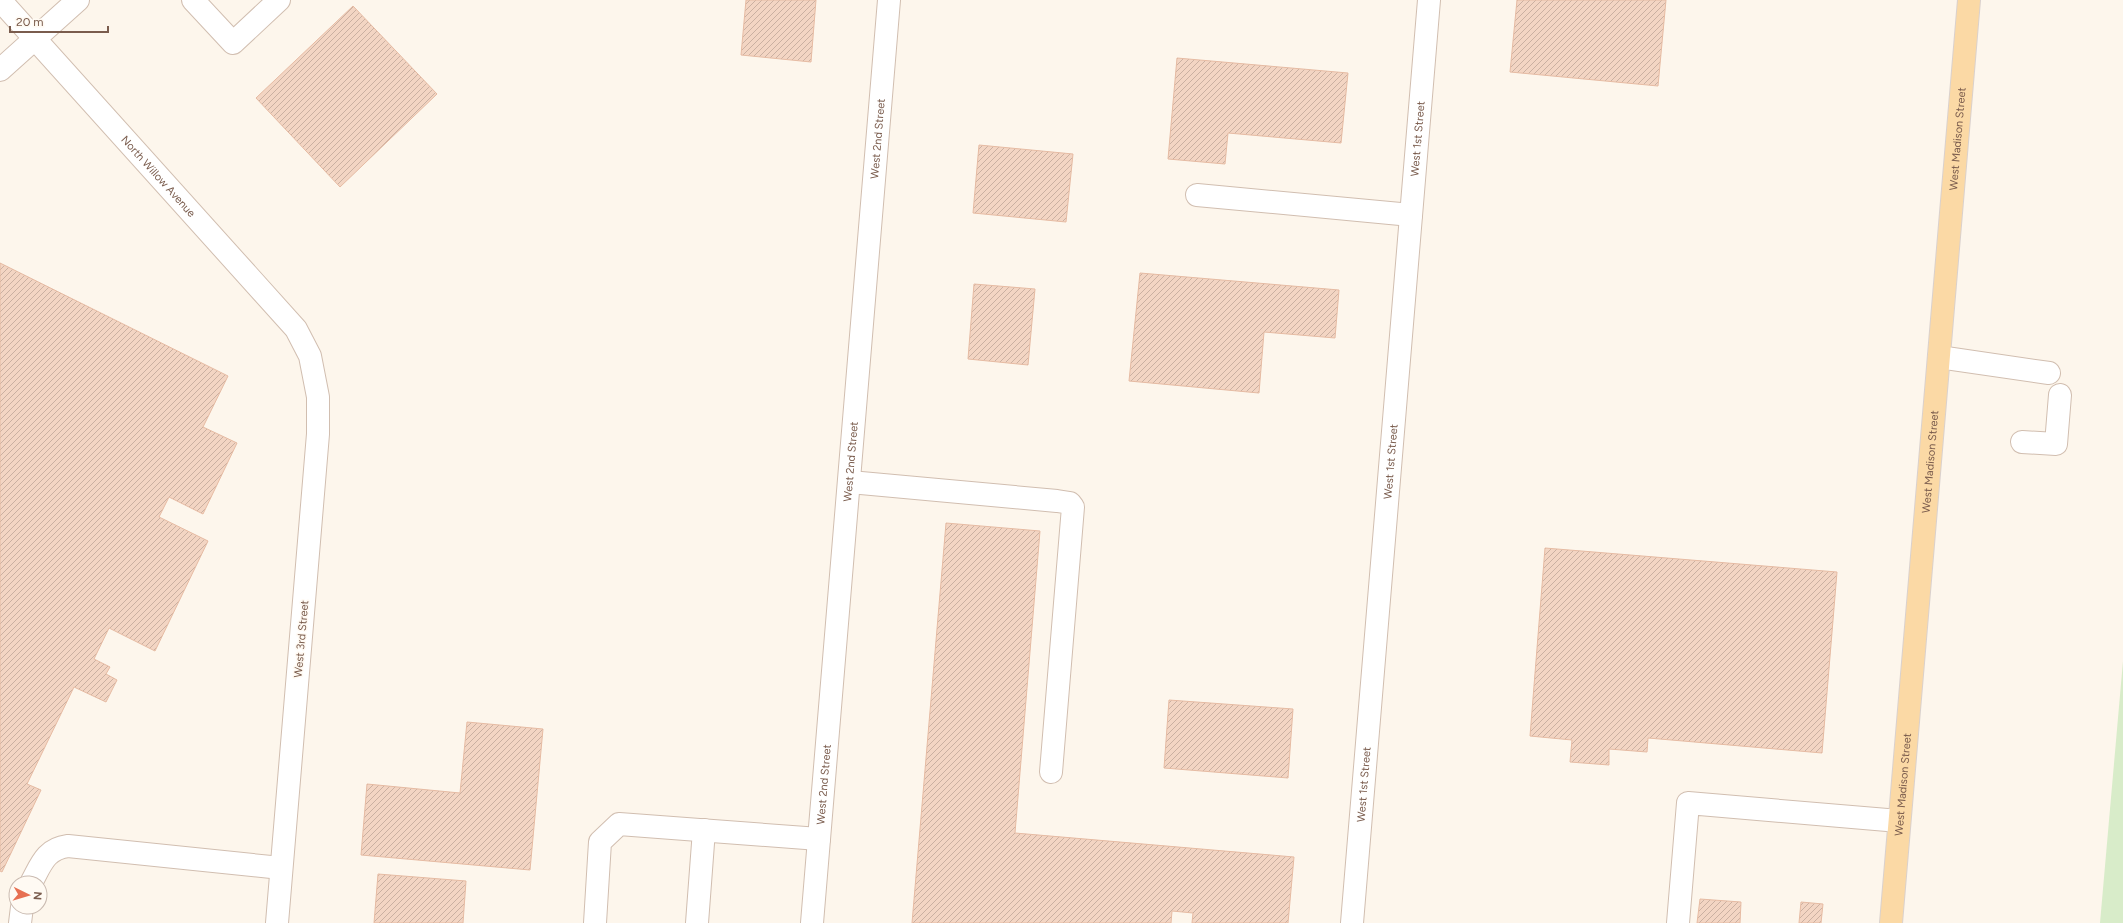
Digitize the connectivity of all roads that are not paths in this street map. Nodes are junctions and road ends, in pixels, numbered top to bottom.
1 (0, 0) edge
2 (78, 0) edge
3 (193, 0) edge
4 (279, 0) edge
5 (889, 0) edge
6 (1429, 0) edge
7 (1969, 0) edge
8 (34, 40) junction
9 (0, 70) edge
10 (1197, 195) dead end
11 (1411, 215) junction
12 (310, 356) joint
13 (1939, 357) junction
14 (2049, 373) dead end
15 (2060, 395) dead end
16 (2022, 442) dead end
17 (850, 482) junction
18 (1050, 772) dead end
19 (1899, 821) junction
20 (704, 830) junction
21 (819, 839) junction
22 (281, 868) junction
23 (35, 875) edge
24 (277, 923) edge
25 (595, 923) edge
26 (697, 923) edge
27 (812, 923) edge
28 (1352, 923) edge
29 (1678, 923) edge
30 (1891, 923) edge

1 - 8 street, North Willow Avenue
2 - 8 street
3 - 4 street
5 - 17 street, West 2nd Street
6 - 11 street, West 1st Street
7 - 13 main road, West Madison Street
8 - 9 street
8 - 12 street, North Willow Avenue
10 - 11 street
11 - 28 street, West 1st Street
12 - 22 street, West 3rd Street
13 - 14 street
13 - 19 main road, West Madison Street
15 - 16 street
17 - 18 street
17 - 21 street, West 2nd Street
19 - 29 street
19 - 30 main road, West Madison Street
20 - 21 street
20 - 25 street
20 - 26 street
21 - 27 street, West 2nd Street
22 - 23 street
22 - 24 street, West 3rd Street

